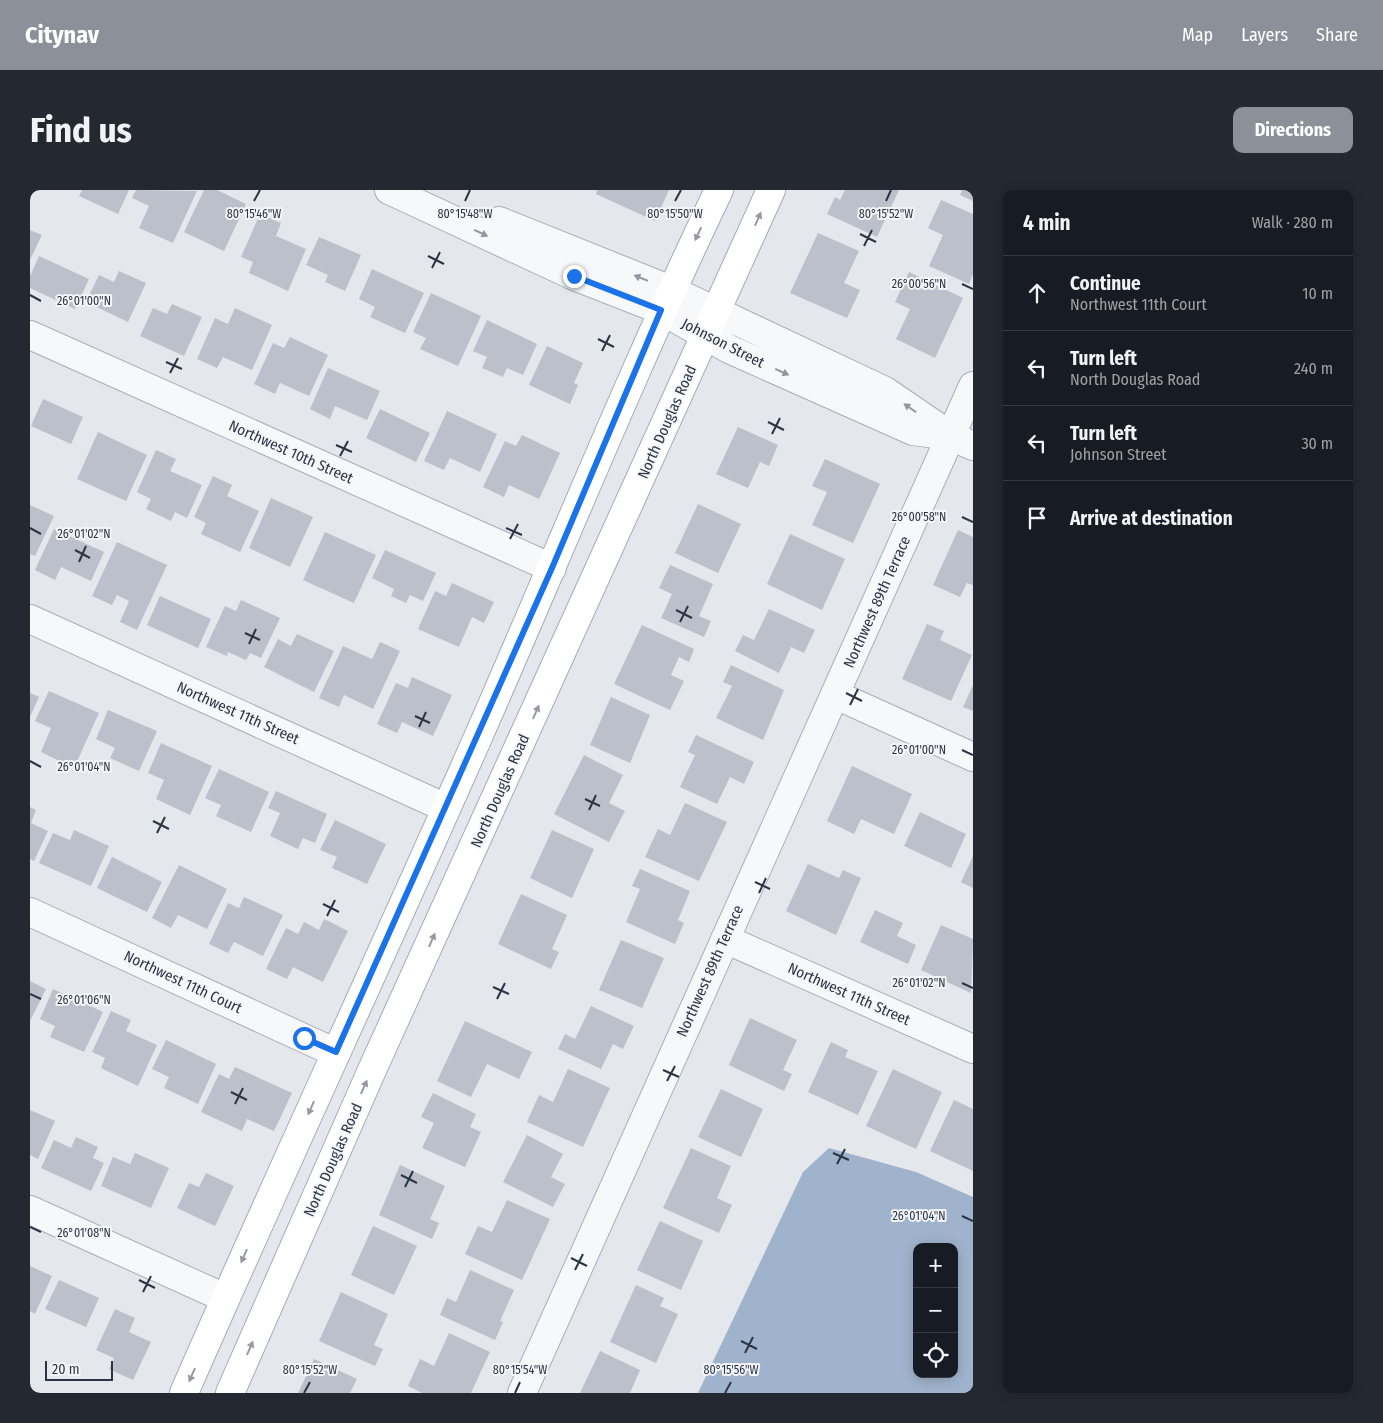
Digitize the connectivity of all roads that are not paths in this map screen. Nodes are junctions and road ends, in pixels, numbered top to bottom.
1 (389, 190) edge
2 (432, 190) edge
3 (718, 190) edge
4 (771, 190) edge
5 (666, 300) junction
6 (717, 312) junction
7 (30, 335) edge
8 (706, 337) junction
9 (973, 386) edge
10 (962, 441) edge
11 (552, 568) junction
12 (30, 619) edge
13 (836, 695) junction
14 (973, 757) edge
15 (446, 808) junction
16 (30, 912) edge
17 (725, 939) junction
18 (973, 1049) edge
19 (336, 1052) junction
20 (30, 1210) edge
21 (226, 1298) junction
22 (184, 1393) edge
23 (230, 1393) edge
24 (522, 1393) edge

1 -> 5 street, Johnson Street
5 -> 2 street, Johnson Street
3 -> 5 main road
6 -> 4 main road, North Douglas Road
5 - 6 street, Johnson Street
5 - 8 street, Johnson Street
5 - 11 main road
6 - 8 main road, North Douglas Road
10 -> 6 street, Johnson Street
7 - 11 street, Northwest 10th Street
8 -> 10 street, Johnson Street
23 -> 8 main road, North Douglas Road
9 - 10 street, Northwest 89th Terrace
10 - 13 street, Northwest 89th Terrace
11 - 15 main road
12 - 15 street, Northwest 11th Street
13 - 14 street
13 - 17 street, Northwest 89th Terrace
15 - 19 main road
16 - 19 street, Northwest 11th Court
17 - 18 street, Northwest 11th Street
17 - 24 street, Northwest 89th Terrace
19 -> 21 main road
20 - 21 street
21 -> 22 main road

